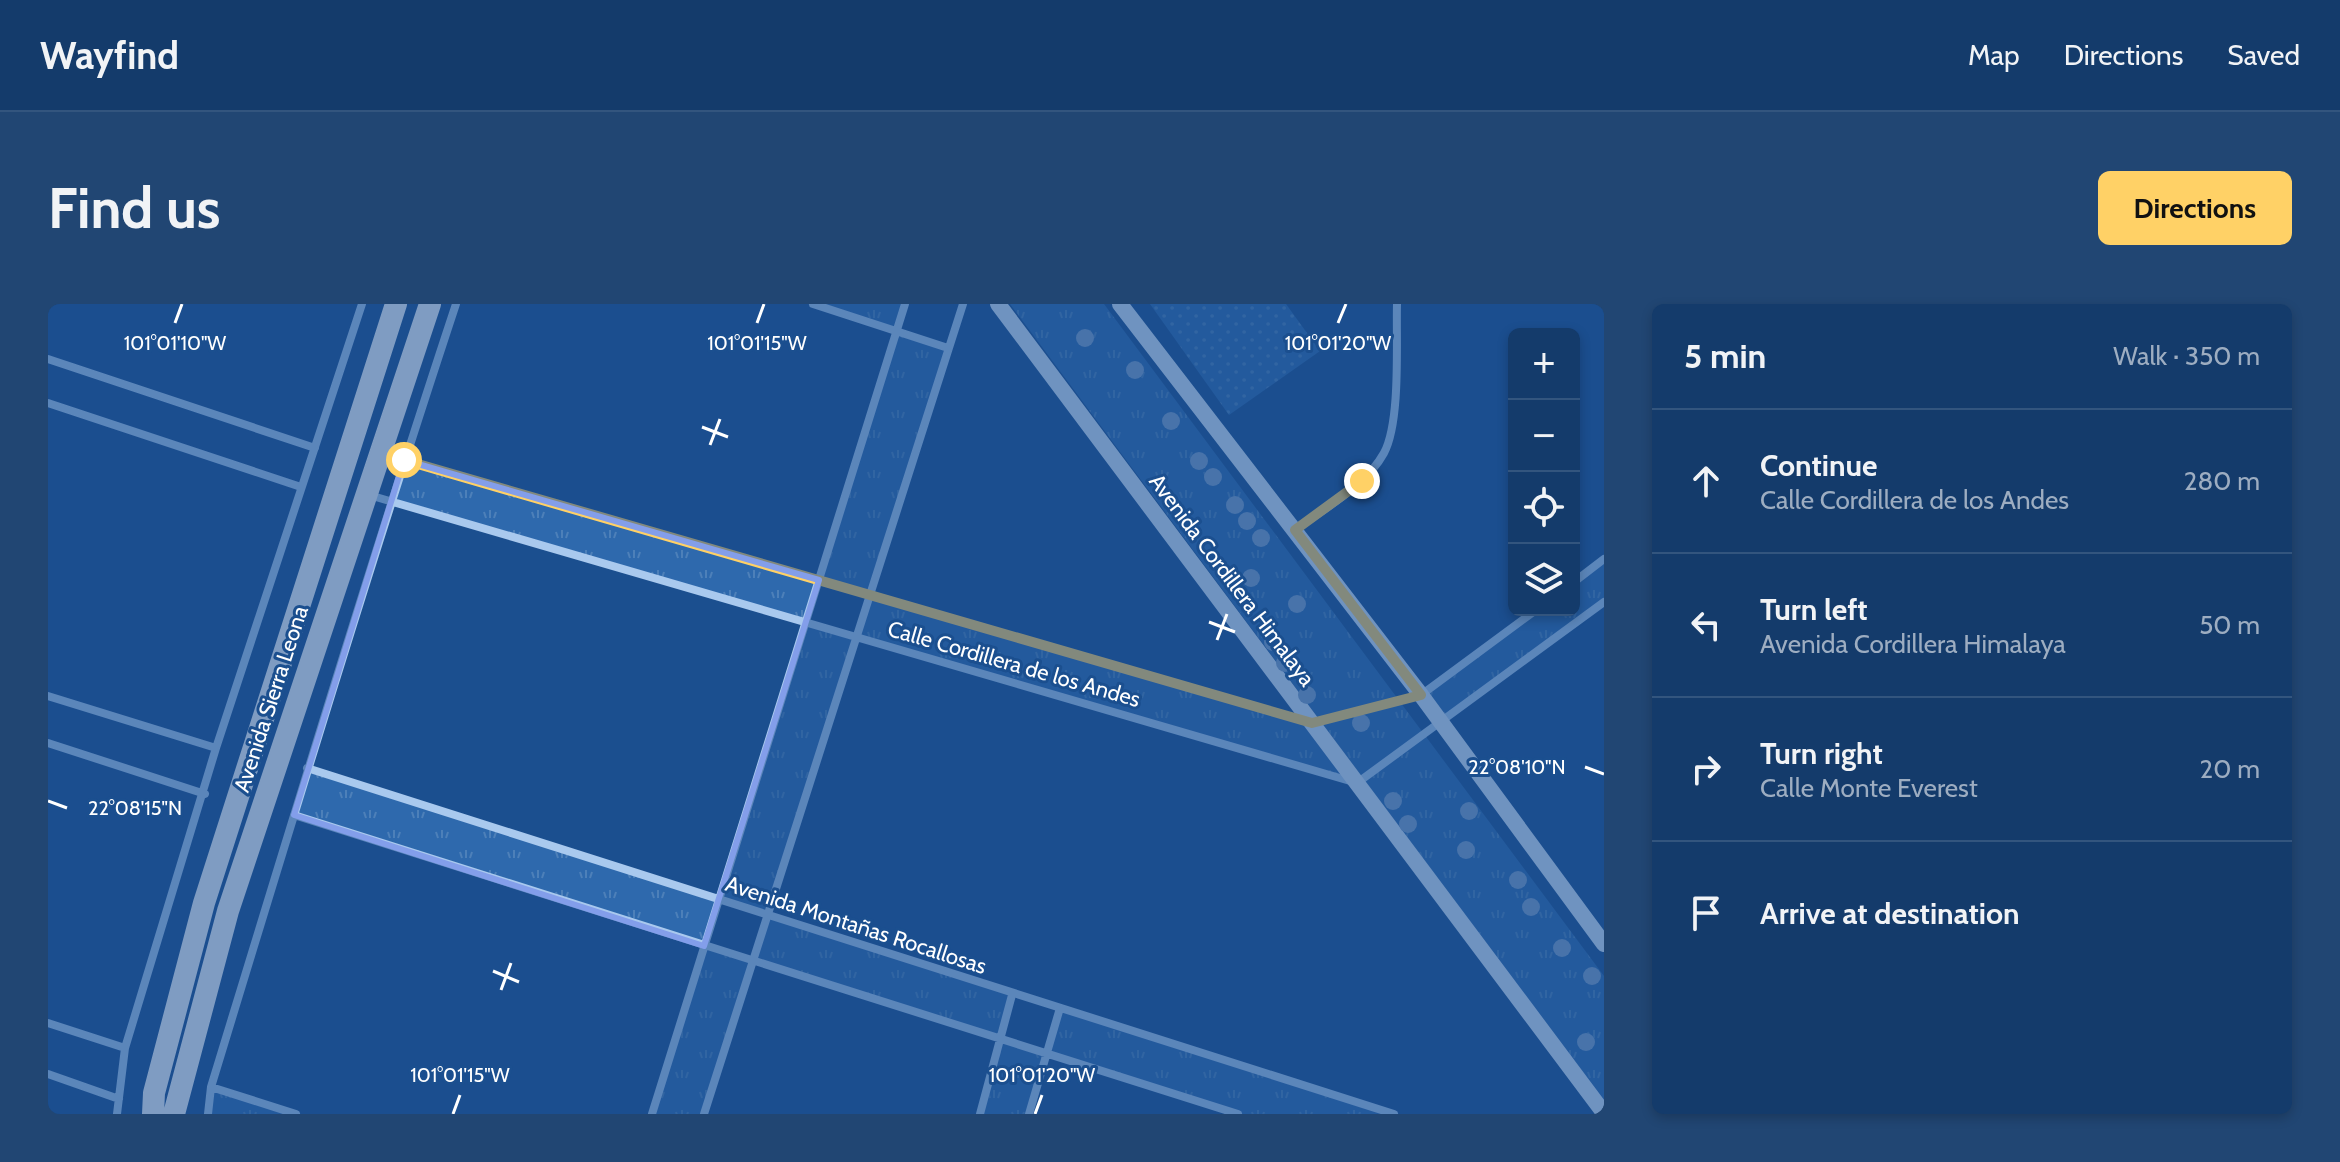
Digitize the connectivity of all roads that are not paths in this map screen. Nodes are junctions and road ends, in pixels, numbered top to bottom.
1 (362, 304) edge
2 (396, 304) edge
3 (430, 304) edge
4 (456, 304) edge
5 (813, 304) edge
6 (905, 304) edge
7 (963, 304) edge
8 (998, 304) edge
9 (1120, 304) edge
10 (1397, 304) edge
11 (897, 331) junction
12 (948, 348) junction
13 (48, 359) edge
14 (48, 403) edge
15 (315, 448) junction
16 (404, 460) junction
17 (301, 487) junction
18 (366, 495) junction
19 (390, 501) junction
20 (1295, 530) junction
21 (1604, 559) edge
22 (1580, 577) edge
23 (819, 580) junction
24 (870, 595) junction
25 (1604, 602) edge
26 (1528, 616) edge
27 (806, 622) junction
28 (856, 637) junction
29 (1421, 695) junction
30 (48, 696) edge
31 (1441, 722) junction
32 (1312, 723) junction
33 (48, 743) edge
34 (216, 748) junction
35 (307, 768) junction
36 (1357, 783) junction
37 (205, 794) junction
38 (294, 815) junction
39 (719, 900) junction
40 (204, 903) junction
41 (767, 915) junction
42 (1604, 944) edge
43 (704, 946) junction
44 (752, 961) junction
45 (1012, 995) junction
46 (1060, 1008) junction
47 (48, 1023) edge
48 (1000, 1041) junction
49 (125, 1048) junction
50 (1045, 1055) junction
51 (48, 1074) edge
52 (211, 1087) junction
53 (119, 1099) junction
54 (1604, 1113) edge
55 (117, 1114) edge
56 (139, 1114) edge
57 (153, 1114) edge
58 (174, 1114) edge
59 (208, 1114) edge
60 (296, 1114) edge
61 (652, 1114) edge
62 (704, 1114) edge
63 (980, 1114) edge
64 (1029, 1114) edge
65 (1238, 1114) edge
66 (1394, 1114) edge

1 - 15 street, Avenida Sierra Leona
2 - 40 highway, Avenida Sierra Leona
3 - 18 highway, Avenida Sierra Leona
4 - 16 street
5 - 11 street
6 - 11 street
7 - 12 street
8 - 32 main road, Avenida Cordillera Himalaya
9 - 20 main road
10 - 20 street
11 - 12 street
11 - 23 street
12 - 24 street
13 - 15 street
14 - 17 street
15 - 17 street, Avenida Sierra Leona
16 - 19 street
16 - 23 street, Calle Cordillera de los Andes
17 - 34 street, Avenida Sierra Leona
18 - 19 street, Calle Cordillera de los Andes
18 - 58 highway, Avenida Sierra Leona
19 - 27 street, Calle Cordillera de los Andes
19 - 35 street
20 - 29 main road
21 - 22 street
23 - 24 street, Calle Cordillera de los Andes
23 - 27 street
24 - 28 street
24 - 32 street, Calle Cordillera de los Andes
25 - 31 street
26 - 29 street
27 - 28 street, Calle Cordillera de los Andes
27 - 39 street
28 - 36 street, Calle Cordillera de los Andes
28 - 41 street
29 - 31 main road
29 - 32 street
30 - 34 street
31 - 36 street
31 - 42 main road
32 - 36 main road, Avenida Cordillera Himalaya
33 - 37 street
34 - 37 street, Avenida Sierra Leona
35 - 38 street
35 - 39 street, Avenida Montañas Rocallosas
36 - 54 main road, Avenida Cordillera Himalaya
37 - 49 street, Avenida Sierra Leona
38 - 43 street
38 - 52 street
39 - 41 street, Avenida Montañas Rocallosas
39 - 43 street
40 - 56 highway
40 - 57 highway, Avenida Sierra Leona
41 - 44 street
41 - 45 street, Avenida Montañas Rocallosas
43 - 44 street
43 - 61 street
44 - 48 street
44 - 62 street
45 - 46 street, Avenida Montañas Rocallosas
45 - 48 street
46 - 50 street
46 - 66 street, Avenida Montañas Rocallosas
47 - 49 street
48 - 50 street
48 - 63 street
49 - 53 street, Avenida Sierra Leona
50 - 64 street
50 - 65 street
51 - 53 street
52 - 59 street
52 - 60 street
53 - 55 street, Avenida Sierra Leona

